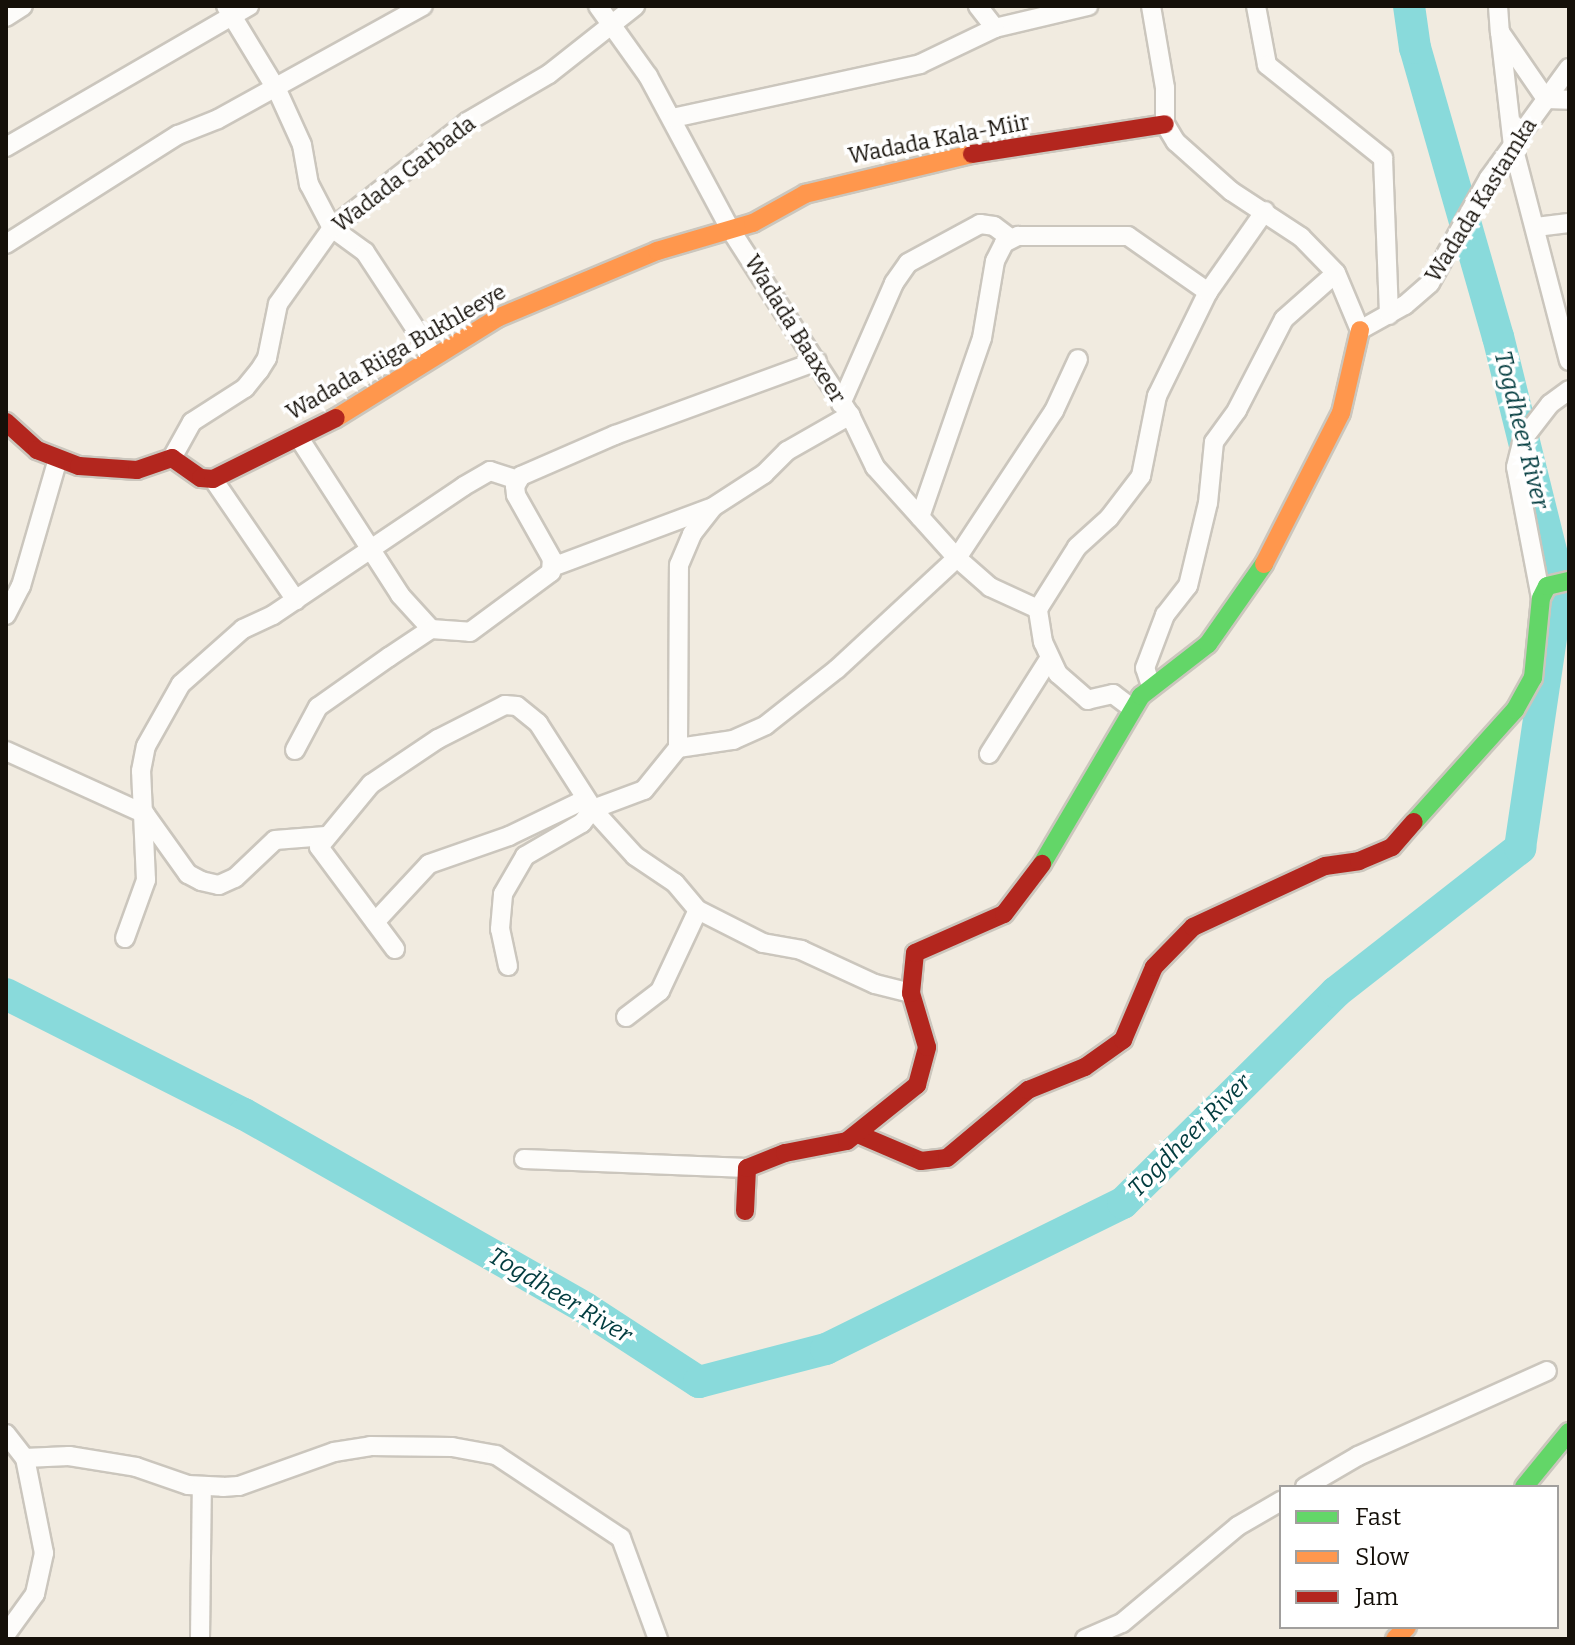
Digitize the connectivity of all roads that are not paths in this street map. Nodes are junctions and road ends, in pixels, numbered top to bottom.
1 (23, 6) edge
2 (249, 6) edge
3 (423, 6) edge
4 (598, 6) edge
5 (635, 6) edge
6 (978, 6) edge
7 (1088, 6) edge
8 (1151, 6) edge
9 (1256, 6) edge
10 (1498, 6) edge
11 (228, 10) edge
12 (6, 17) edge
13 (612, 25) junction
14 (995, 28) junction
15 (1500, 32) junction
16 (1569, 68) edge
17 (275, 88) junction
18 (1556, 96) edge
19 (673, 118) junction
20 (1165, 124) junction
21 (1513, 146) junction
22 (6, 147) edge
23 (1265, 211) junction
24 (1569, 223) edge
25 (1536, 227) junction
26 (332, 228) junction
27 (730, 229) junction
28 (1010, 238) junction
29 (6, 244) edge
30 (1336, 273) junction
31 (1208, 292) junction
32 (1389, 315) junction
33 (1360, 330) junction
34 (432, 354) junction
35 (1078, 359) dead end
36 (817, 361) junction
37 (1569, 361) edge
38 (1569, 390) edge
39 (845, 409) junction
40 (6, 422) edge
41 (299, 438) junction
42 (172, 458) junction
43 (58, 459) junction
44 (213, 479) junction
45 (517, 480) junction
46 (713, 507) junction
47 (920, 517) junction
48 (371, 550) junction
49 (957, 558) junction
50 (555, 566) junction
51 (1569, 581) edge
52 (1541, 598) junction
53 (296, 600) junction
54 (1038, 609) junction
55 (6, 615) edge
56 (431, 629) junction
57 (1049, 659) junction
58 (1151, 686) junction
59 (1133, 709) junction
60 (678, 748) junction
61 (295, 750) dead end
62 (6, 751) edge
63 (989, 754) dead end
64 (591, 807) junction
65 (145, 814) junction
66 (326, 836) junction
67 (698, 910) junction
68 (375, 922) junction
69 (125, 938) dead end
70 (395, 949) dead end
71 (508, 966) dead end
72 (911, 993) junction
73 (626, 1017) dead end
74 (860, 1135) junction
75 (524, 1159) dead end
76 (747, 1168) junction
77 (745, 1211) dead end
78 (1547, 1371) dead end
79 (1569, 1432) edge
80 (6, 1434) edge
81 (25, 1458) junction
82 (1308, 1485) edge
83 (1526, 1485) edge
84 (202, 1486) junction
85 (1279, 1502) edge
86 (1127, 1631) edge
87 (6, 1634) edge
88 (200, 1639) edge
89 (658, 1639) edge
90 (1085, 1639) edge

1 - 12 street
2 - 11 street
3 - 17 street
4 - 13 street, Wadada Baaxeer
5 - 13 street, Wadada Garbada
6 - 14 street
7 - 14 street
8 - 20 street
9 - 32 street
10 - 15 street
11 - 17 street
11 - 22 street
13 - 19 street, Wadada Baaxeer
13 - 26 street, Wadada Garbada
14 - 19 street
15 - 18 street
15 - 21 street
16 - 18 street, Wadada Kastamka
17 - 26 street
17 - 29 street
18 - 21 street, Wadada Kastamka
19 - 27 street, Wadada Baaxeer
20 - 23 street
20 - 27 main road, Wadada Kala-Miir
21 - 25 street
21 - 32 street, Wadada Kastamka
23 - 30 street
23 - 31 street
24 - 25 street
25 - 37 street
26 - 34 street
26 - 42 street, Wadada Garbada
27 - 34 main road, Wadada Riiga Bukhleeye
27 - 36 street, Wadada Baaxeer
28 - 31 street
28 - 39 street
28 - 47 street
30 - 33 street
30 - 58 street
31 - 54 street
32 - 33 street, Wadada Kastamka
33 - 58 main road
34 - 41 main road, Wadada Riiga Bukhleeye
35 - 49 street
36 - 39 street, Wadada Baaxeer
36 - 45 street
38 - 52 street
39 - 46 street
39 - 47 street, Wadada Baaxeer
40 - 43 main road
41 - 44 main road, Wadada Riiga Bukhleeye
41 - 48 street
42 - 43 main road
42 - 44 main road
43 - 55 street
44 - 53 street
45 - 48 street
45 - 50 street
46 - 50 street
46 - 60 street
47 - 49 street, Wadada Baaxeer
48 - 53 street
48 - 56 street
49 - 54 street, Wadada Baaxeer
49 - 60 street
50 - 56 street
51 - 52 main road
52 - 74 main road
53 - 65 street
54 - 57 street
56 - 61 street
57 - 59 street
57 - 63 street
58 - 59 main road
59 - 72 main road
60 - 64 street
62 - 65 street
64 - 66 street
64 - 67 street
64 - 68 street
64 - 71 street
65 - 66 street
65 - 69 street
66 - 68 street
67 - 72 street
67 - 73 street
68 - 70 street
72 - 74 main road
74 - 76 main road
75 - 76 street
76 - 77 main road
78 - 82 street
79 - 83 main road
80 - 81 street
81 - 84 street
81 - 87 street
84 - 88 street
84 - 89 street
85 - 86 street
86 - 90 street

